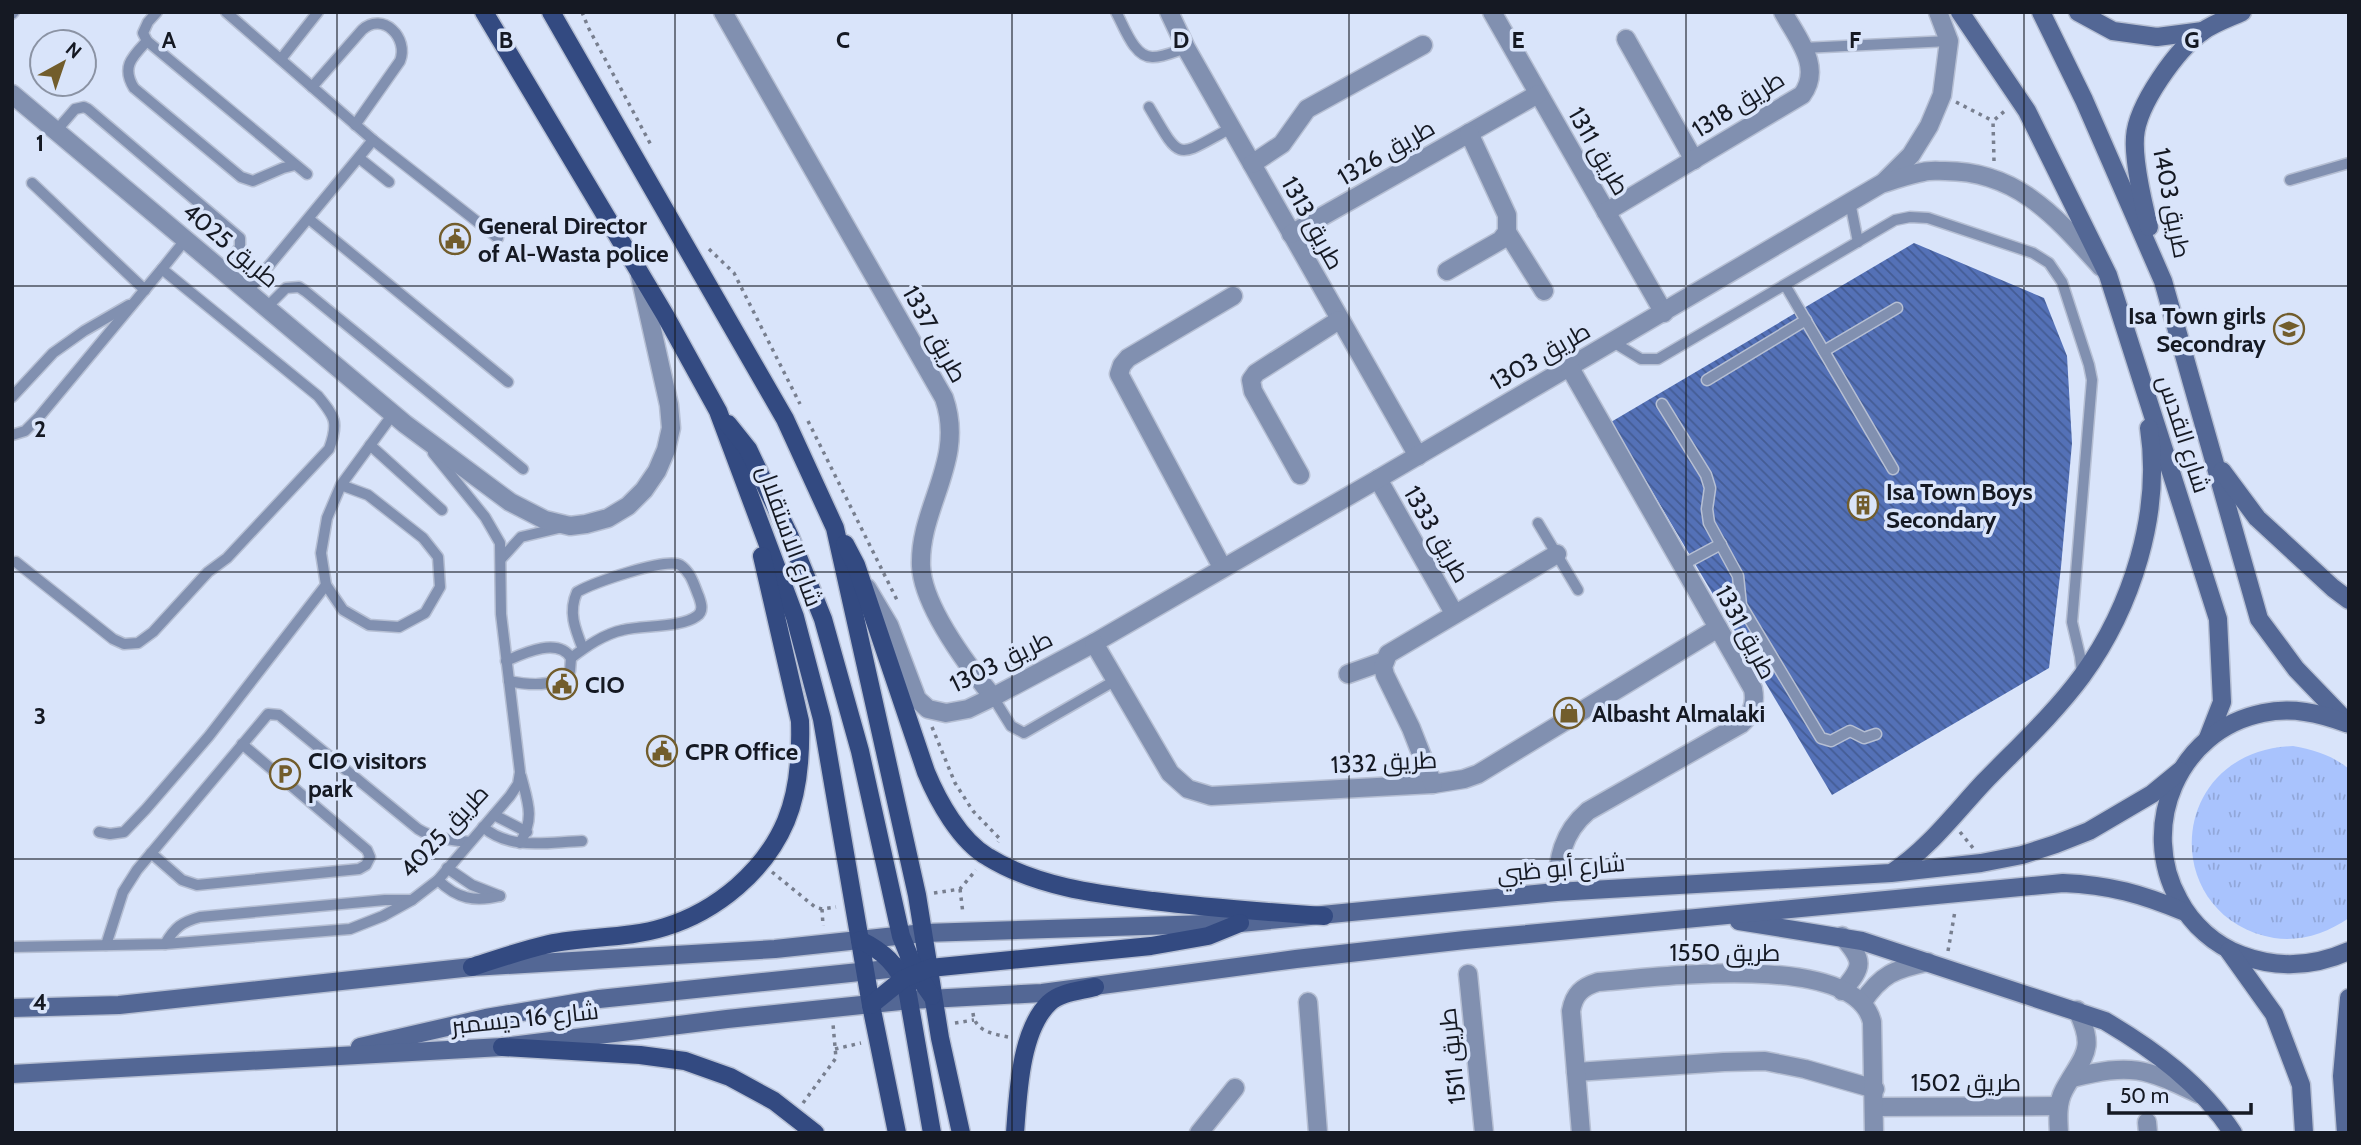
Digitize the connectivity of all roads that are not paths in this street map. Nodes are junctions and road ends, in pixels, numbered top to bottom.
1 (157, 12) edge
2 (318, 12) edge
3 (484, 12) edge
4 (551, 12) edge
5 (723, 12) edge
6 (1116, 12) edge
7 (1168, 12) edge
8 (1783, 12) edge
9 (1938, 12) edge
10 (1959, 12) edge
11 (2041, 12) edge
12 (2078, 12) edge
13 (2242, 12) edge
14 (231, 14) edge
15 (1500, 15) edge
16 (2203, 31) junction
17 (1626, 39) dead end
18 (147, 41) junction
19 (1949, 41) junction
20 (1423, 45) dead end
21 (1186, 48) junction
22 (1803, 48) junction
23 (281, 59) junction
24 (312, 87) junction
25 (12, 94) edge
26 (1538, 94) junction
27 (1149, 107) dead end
28 (355, 125) junction
29 (1231, 128) junction
30 (56, 131) junction
31 (1469, 133) junction
32 (373, 140) junction
33 (359, 158) junction
34 (1694, 160) junction
35 (2349, 163) edge
36 (1251, 164) junction
37 (295, 165) junction
38 (307, 174) dead end
39 (2290, 180) dead end
40 (388, 182) dead end
41 (32, 183) dead end
42 (1881, 184) junction
43 (1850, 202) junction
44 (1606, 212) junction
45 (309, 219) junction
46 (1507, 232) junction
47 (1292, 234) junction
48 (498, 238) dead end
49 (186, 239) junction
50 (1858, 242) junction
51 (163, 269) junction
52 (223, 269) junction
53 (1447, 271) dead end
54 (2108, 275) junction
55 (640, 276) junction
56 (2163, 281) junction
57 (1785, 285) junction
58 (145, 290) junction
59 (248, 291) junction
60 (1544, 291) dead end
61 (1233, 296) dead end
62 (135, 301) junction
63 (267, 307) junction
64 (1897, 309) dead end
65 (1664, 313) junction
66 (1339, 320) junction
67 (1805, 320) junction
68 (1613, 342) junction
69 (1824, 351) junction
70 (1570, 368) junction
71 (1707, 380) dead end
72 (508, 382) dead end
73 (2143, 387) junction
74 (12, 397) edge
75 (1662, 404) dead end
76 (718, 411) junction
77 (393, 414) junction
78 (418, 434) junction
79 (12, 435) edge
80 (370, 445) junction
81 (1418, 456) junction
82 (2216, 461) junction
83 (523, 469) dead end
84 (1893, 469) dead end
85 (1300, 475) dead end
86 (1378, 479) junction
87 (341, 485) junction
88 (748, 491) junction
89 (442, 510) dead end
90 (1538, 523) dead end
91 (569, 526) junction
92 (835, 528) junction
93 (1721, 544) junction
94 (1557, 554) junction
95 (501, 559) junction
96 (16, 562) dead end
97 (1682, 565) junction
98 (1222, 567) junction
99 (860, 578) junction
100 (326, 585) junction
101 (1578, 590) dead end
102 (2349, 600) edge
103 (1454, 613) junction
104 (1718, 628) junction
105 (1094, 642) junction
106 (583, 649) junction
107 (571, 658) junction
108 (1384, 660) junction
109 (506, 661) junction
110 (1348, 674) dead end
111 (2082, 676) junction
112 (1116, 680) junction
113 (509, 681) junction
114 (993, 697) junction
115 (2349, 724) edge
116 (1876, 734) dead end
117 (2208, 738) junction
118 (242, 744) junction
119 (2180, 771) junction
120 (520, 772) junction
121 (1433, 784) junction
122 (494, 815) junction
123 (483, 827) junction
124 (99, 832) dead end
125 (527, 832) junction
126 (582, 841) dead end
127 (470, 842) junction
128 (520, 843) junction
129 (151, 853) junction
130 (447, 868) junction
131 (1891, 873) junction
132 (438, 880) junction
133 (1556, 892) junction
134 (412, 900) junction
135 (2185, 912) junction
136 (1324, 916) junction
137 (1715, 918) junction
138 (1240, 923) junction
139 (923, 933) junction
140 (901, 936) junction
141 (1842, 936) junction
142 (860, 940) junction
143 (165, 944) junction
144 (106, 945) junction
145 (12, 947) edge
146 (2229, 951) junction
147 (2349, 951) edge
148 (1928, 962) junction
149 (472, 967) junction
150 (912, 970) junction
151 (865, 971) junction
152 (1468, 974) dead end
153 (1095, 987) junction
154 (1842, 991) junction
155 (935, 998) junction
156 (2349, 998) edge
157 (910, 1000) junction
158 (1308, 1002) dead end
159 (1862, 1003) junction
160 (871, 1005) junction
161 (12, 1008) edge
162 (2077, 1010) junction
163 (502, 1047) junction
164 (310, 1058) junction
165 (1576, 1072) junction
166 (12, 1074) edge
167 (2072, 1078) junction
168 (1235, 1088) dead end
169 (1874, 1089) junction
170 (2205, 1097) junction
171 (2058, 1106) junction
172 (1874, 1107) junction
173 (815, 1133) edge
174 (897, 1133) edge
175 (932, 1133) edge
176 (961, 1133) edge
177 (1015, 1133) edge
178 (1199, 1133) edge
179 (1318, 1133) edge
180 (1484, 1133) edge
181 (1581, 1133) edge
182 (1874, 1133) edge
183 (2059, 1133) edge
184 (2233, 1133) edge
185 (2304, 1133) edge
186 (2346, 1133) edge

1 - 18 lane
2 - 23 lane
3 - 55 main road, شارع الاستقلال
4 - 92 main road, شارع الاستقلال
5 - 114 street, طريق 1337
6 - 21 lane
7 - 21 street, طريق 1313
8 - 22 street, طريق 1318
9 - 19 street, طريق 1303
10 - 54 main road, شارع القدس
11 - 56 main road, شارع القدس
12 - 16 main road, طريق 1403
13 - 16 main road, طريق 1403
14 - 23 lane
15 - 26 street, طريق 1311
16 - 56 main road, طريق 1403
17 - 34 street, طريق 1318
18 - 37 lane
18 - 37 lane
19 - 22 lane
19 - 42 street, طريق 1303
20 - 36 street
21 - 29 street, طريق 1313
22 - 34 street, طريق 1318
23 - 24 lane
24 - 28 lane
24 - 28 lane
25 - 30 street, طريق 4025
26 - 31 street, طريق 1326
26 - 44 street, طريق 1311
27 - 29 lane
28 - 32 lane
29 - 36 street, طريق 1313
30 - 49 street, طريق 4025
30 - 52 lane
31 - 46 street, طريق 1326
31 - 47 street, طريق 1326
32 - 33 lane
32 - 48 lane
33 - 40 lane
33 - 45 lane
34 - 44 street, طريق 1318
35 - 39 lane
36 - 47 street, طريق 1313
37 - 38 lane
41 - 58 lane
42 - 43 street, طريق 1303
42 - 54 street, طريق 1303
43 - 50 lane
43 - 65 street, طريق 1303
44 - 65 street, طريق 1311
45 - 59 lane
45 - 72 lane
46 - 53 street
46 - 60 street, طريق 1326
47 - 66 street, طريق 1313
49 - 51 lane
49 - 52 street, طريق 4025
50 - 57 lane
50 - 111 lane
51 - 58 lane
51 - 96 lane
52 - 59 street, طريق 4025
54 - 73 main road, شارع القدس
55 - 76 main road, شارع الاستقلال
55 - 91 street, طريق 4025
56 - 82 main road, شارع القدس
57 - 67 lane
57 - 68 lane
58 - 62 lane
59 - 63 street, طريق 4025
61 - 98 street
62 - 74 lane
62 - 79 lane
63 - 77 street, طريق 4025
63 - 83 lane
64 - 69 lane
65 - 68 street, طريق 1303
66 - 81 street, طريق 1313
66 - 85 street
67 - 69 lane
67 - 71 lane
68 - 70 street, طريق 1303
69 - 84 lane
70 - 81 street, طريق 1303
70 - 97 street, طريق 1331
73 - 111 main road
73 - 117 main road, شارع القدس
75 - 93 lane
76 - 88 main road, شارع الاستقلال
76 - 140 main road
77 - 78 street, طريق 4025
77 - 80 lane
78 - 91 street, طريق 4025
78 - 95 lane, طريق 4025
80 - 87 lane
80 - 89 lane
81 - 86 street, طريق 1303
82 - 102 main road
82 - 115 main road, شارع القدس
86 - 98 street, طريق 1303
86 - 103 street, طريق 1333
87 - 100 lane
87 - 100 lane
88 - 142 main road, شارع الاستقلال
88 - 149 main road
90 - 94 lane
91 - 95 lane, طريق 4025
92 - 99 main road
92 - 139 main road, شارع الاستقلال
93 - 97 lane
93 - 116 lane
94 - 101 lane
94 - 103 street, طريق 1333
95 - 109 lane, طريق 4025
97 - 104 street, طريق 1331
98 - 105 street, طريق 1303
99 - 114 street, طريق 1303
99 - 136 main road
100 - 124 lane
103 - 108 street, طريق 1333
104 - 121 street, طريق 1332
104 - 133 street, طريق 1331
105 - 112 street, طريق 1332
105 - 114 street, طريق 1303
106 - 106 lane
106 - 107 lane
107 - 109 lane
107 - 113 lane
108 - 110 street, طريق 1333
108 - 121 street
109 - 113 lane, طريق 4025
111 - 131 main road
112 - 114 lane
112 - 121 street, طريق 1332
113 - 120 lane, طريق 4025
115 - 117 main road
117 - 119 main road
118 - 127 lane
118 - 129 lane
118 - 129 lane
119 - 131 main road, شارع أبو ظبي
119 - 135 main road
120 - 122 lane, طريق 4025
120 - 125 lane
122 - 123 lane, طريق 4025
122 - 125 lane
123 - 127 lane, طريق 4025
123 - 128 lane
125 - 128 lane
126 - 128 lane
127 - 130 lane, طريق 4025
129 - 144 lane
130 - 132 lane, طريق 4025
130 - 132 lane
131 - 133 main road, شارع أبو ظبي
132 - 134 lane, طريق 4025
133 - 136 main road, شارع أبو ظبي
134 - 143 lane, طريق 4025
134 - 143 lane
135 - 137 main road
135 - 146 main road
136 - 138 main road, شارع أبو ظبي
137 - 141 main road
137 - 153 main road
138 - 139 main road, شارع أبو ظبي
138 - 150 main road
139 - 140 main road, شارع 16 ديسمبر
139 - 150 main road, شارع الاستقلال
140 - 142 main road, شارع 16 ديسمبر
140 - 150 main road
141 - 148 main road
141 - 154 street
142 - 149 main road, شارع 16 ديسمبر
142 - 150 main road
142 - 151 main road, شارع الاستقلال
143 - 144 lane, طريق 4025
144 - 145 lane, طريق 4025
146 - 147 main road
146 - 185 main road
148 - 159 street
148 - 162 main road
149 - 161 main road, شارع 16 ديسمبر
150 - 151 main road
150 - 155 main road
150 - 157 main road
150 - 160 main road
151 - 160 main road, شارع الاستقلال
151 - 164 main road
152 - 180 street, طريق 1511
153 - 155 main road, شارع 16 ديسمبر
153 - 177 main road
154 - 159 street, طريق 1550
154 - 165 street, طريق 1550
155 - 157 main road, شارع 16 ديسمبر
155 - 176 main road
156 - 186 main road
157 - 160 main road, شارع 16 ديسمبر
157 - 175 main road
158 - 179 street
159 - 169 street
160 - 163 main road, شارع 16 ديسمبر
160 - 174 main road, شارع الاستقلال
162 - 167 street
162 - 170 main road
163 - 164 main road, شارع 16 ديسمبر
163 - 173 main road
164 - 166 main road, شارع 16 ديسمبر
165 - 169 street
165 - 181 street, طريق 1550
167 - 170 street
167 - 171 street
168 - 178 street
169 - 172 street
170 - 184 main road
171 - 172 street, طريق 1502
171 - 183 street
172 - 182 street

